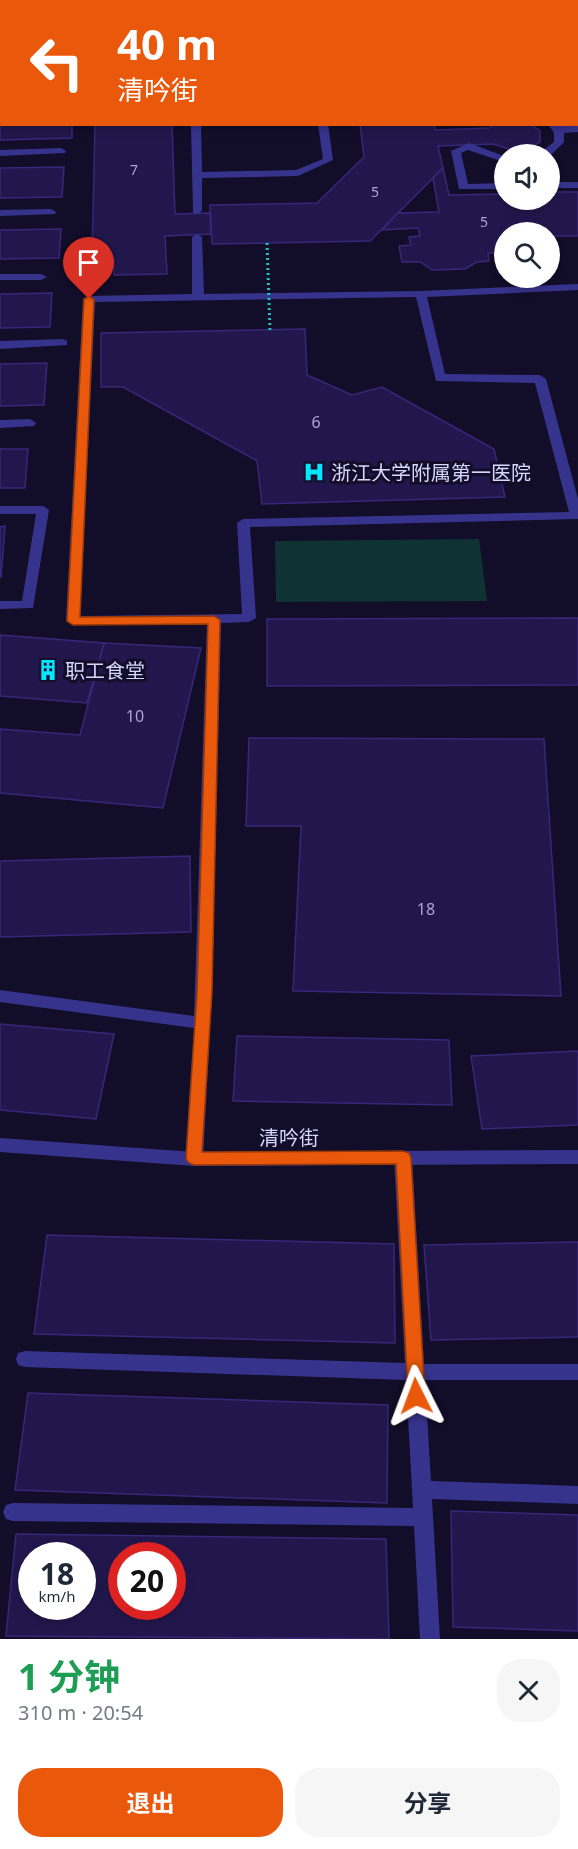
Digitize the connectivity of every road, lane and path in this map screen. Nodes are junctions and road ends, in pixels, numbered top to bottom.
1 (196, 126) edge
2 (323, 126) edge
3 (556, 127) edge
4 (578, 127) edge
5 (558, 144) edge
6 (61, 151) dead end
7 (0, 153) edge
8 (494, 157) edge
9 (197, 175) junction
10 (560, 185) edge
11 (578, 185) edge
12 (494, 186) edge
13 (197, 211) dead end
14 (51, 212) dead end
15 (0, 213) edge
16 (197, 237) dead end
17 (267, 243) dead end
18 (0, 277) edge
19 (41, 277) dead end
20 (578, 287) edge
21 (421, 294) junction
22 (198, 297) junction
23 (270, 330) dead end
24 (63, 343) dead end
25 (0, 345) edge
26 (30, 423) dead end
27 (0, 424) edge
28 (0, 510) edge
29 (0, 605) edge
30 (214, 620) junction
31 (0, 996) edge
32 (202, 1023) junction
33 (0, 1146) edge
34 (578, 1157) edge
35 (403, 1158) junction
36 (194, 1159) junction
37 (25, 1359) dead end
38 (415, 1372) junction
39 (578, 1372) edge
40 (422, 1490) junction
41 (578, 1496) edge
42 (13, 1512) dead end
43 (423, 1517) junction
44 (430, 1639) edge

1 - 9 street
2 - 9 street
3 - 4 street
3 - 5 street
6 - 7 street
8 - 12 street
9 - 13 street
10 - 11 street
14 - 15 street
16 - 22 street
17 - 23 path, bridge
18 - 19 street
20 - 21 street
21 - 22 street
21 - 30 street
22 - 30 street
24 - 25 street
26 - 27 street
28 - 29 street
30 - 32 street
31 - 32 street
32 - 36 street
33 - 36 street, 清吟街
34 - 35 street, 清吟街
35 - 36 street, 清吟街
35 - 38 street
37 - 38 street
38 - 39 street
38 - 40 street
40 - 41 street
40 - 43 street
42 - 43 street
43 - 44 street

